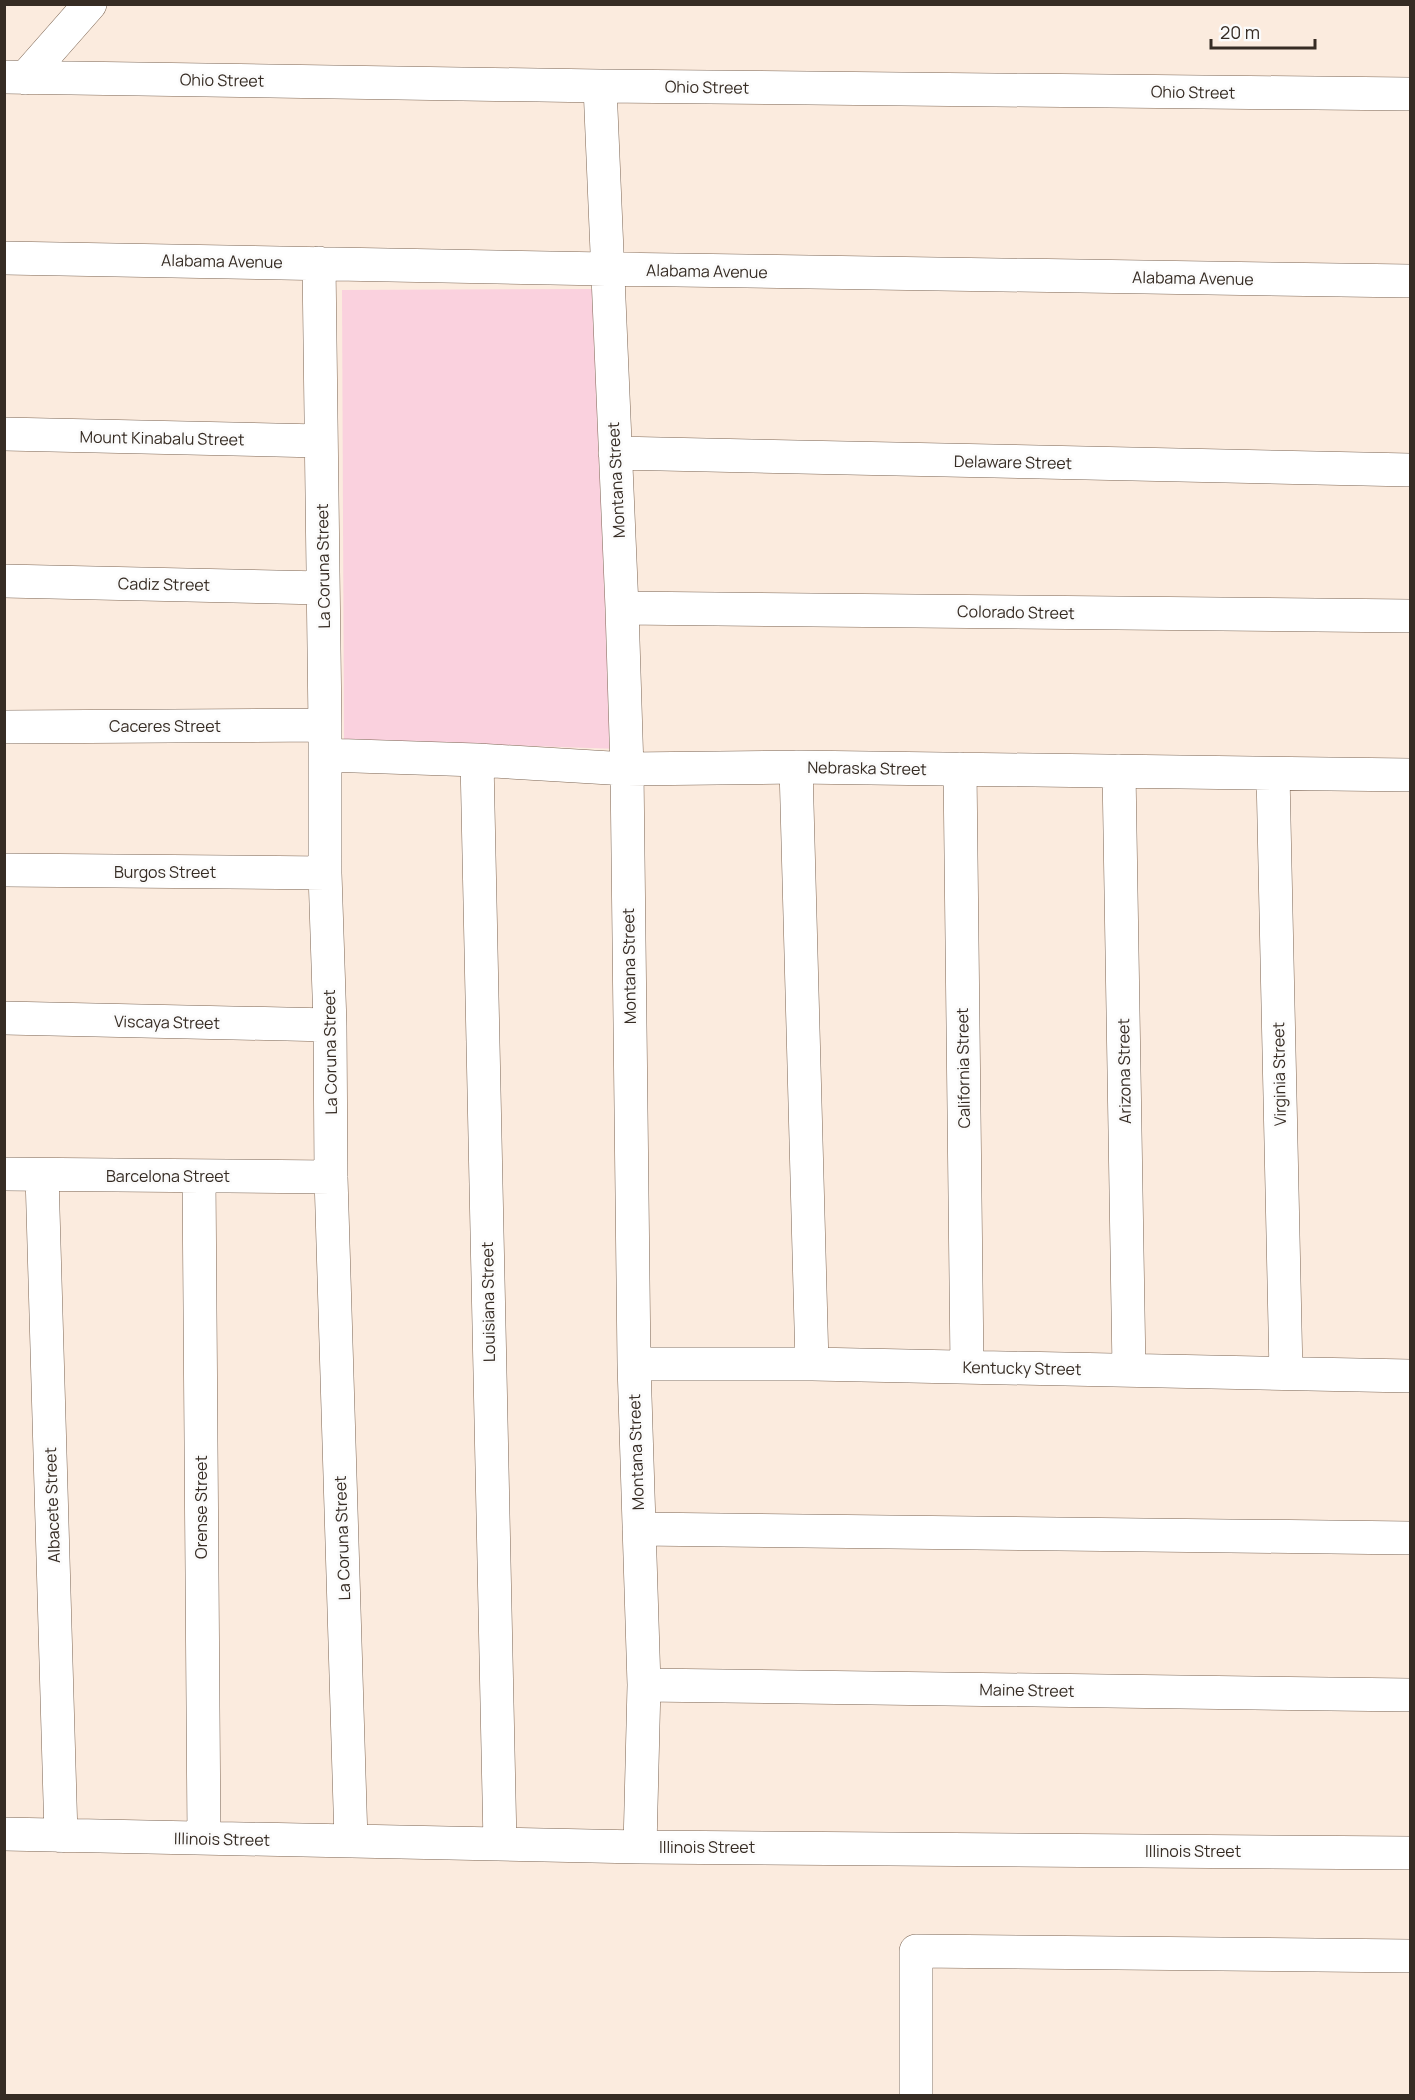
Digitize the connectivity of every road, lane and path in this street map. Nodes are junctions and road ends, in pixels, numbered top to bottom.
1 (90, 4) edge
2 (15, 77) edge
3 (600, 86) junction
4 (1410, 94) edge
5 (4, 258) edge
6 (319, 263) junction
7 (606, 269) junction
8 (1410, 281) edge
9 (4, 434) edge
10 (320, 441) junction
11 (615, 453) junction
12 (1410, 470) edge
13 (4, 581) edge
14 (323, 588) junction
15 (622, 608) junction
16 (1410, 616) edge
17 (4, 727) edge
18 (325, 740) junction
19 (477, 760) junction
20 (796, 767) junction
21 (627, 769) junction
22 (960, 769) junction
23 (1119, 771) junction
24 (1273, 774) junction
25 (1410, 776) edge
26 (4, 870) edge
27 (325, 873) junction
28 (4, 1018) edge
29 (330, 1026) junction
30 (4, 1174) edge
31 (42, 1175) junction
32 (199, 1176) junction
33 (331, 1177) junction
34 (634, 1364) junction
35 (812, 1364) junction
36 (967, 1367) junction
37 (1129, 1370) junction
38 (1286, 1373) junction
39 (1410, 1376) edge
40 (639, 1529) junction
41 (1410, 1538) edge
42 (644, 1686) junction
43 (1410, 1695) edge
44 (4, 1834) edge
45 (61, 1836) junction
46 (204, 1838) junction
47 (351, 1841) junction
48 (500, 1844) junction
49 (640, 1847) junction
50 (1410, 1852) edge
51 (1410, 1956) edge
52 (916, 2096) edge

1 - 2 street
2 - 3 street, Ohio Street
3 - 4 street, Ohio Street
3 - 7 street, Montana Street
5 - 6 street, Alabama Avenue
6 - 7 street, Alabama Avenue
6 - 10 street, La Coruna Street
7 - 8 street, Alabama Avenue
7 - 11 street, Montana Street
9 - 10 street, Mount Kinabalu Street
10 - 14 street, La Coruna Street
11 - 12 street, Delaware Street
11 - 15 street, Montana Street
13 - 14 street, Cadiz Street
14 - 18 street, La Coruna Street
15 - 16 street, Colorado Street
15 - 21 street, Montana Street
17 - 18 street, Caceres Street
18 - 19 street, Nebraska Street
18 - 27 street, La Coruna Street
19 - 21 street, Nebraska Street
19 - 48 street, Louisiana Street
20 - 21 street, Nebraska Street
20 - 22 street, Nebraska Street
20 - 35 street
21 - 34 street, Montana Street
22 - 23 street, Nebraska Street
22 - 36 street, California Street
23 - 24 street, Nebraska Street
23 - 37 street, Arizona Street
24 - 25 street, Nebraska Street
24 - 38 street, Virginia Street
26 - 27 street, Burgos Street
27 - 29 street, La Coruna Street
28 - 29 street, Viscaya Street
29 - 33 street, La Coruna Street
30 - 31 street, Barcelona Street
31 - 32 street, Barcelona Street
31 - 45 street, Albacete Street
32 - 33 street, Barcelona Street
32 - 46 street, Orense Street
33 - 47 street, La Coruna Street
34 - 35 street, Kentucky Street
34 - 40 street, Montana Street
35 - 36 street, Kentucky Street
36 - 37 street, Kentucky Street
37 - 38 street, Kentucky Street
38 - 39 street, Kentucky Street
40 - 41 street
40 - 42 street, Montana Street
42 - 43 street, Maine Street
42 - 49 street, Montana Street
44 - 45 street, Illinois Street
45 - 46 street, Illinois Street
46 - 47 street, Illinois Street
47 - 48 street, Illinois Street
48 - 49 street, Illinois Street
49 - 50 street, Illinois Street
51 - 52 street

